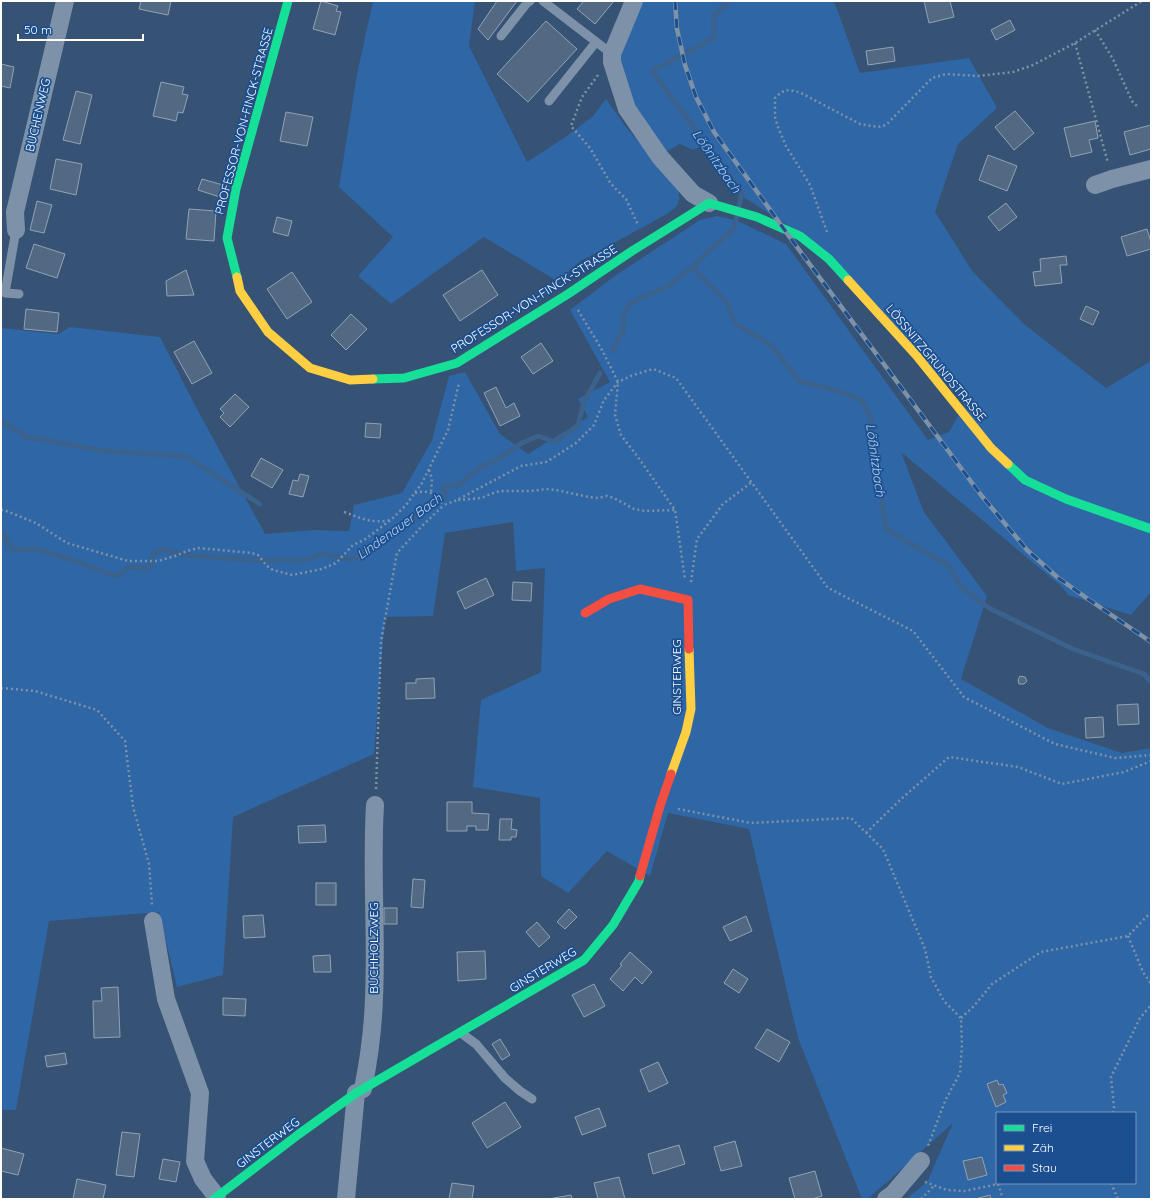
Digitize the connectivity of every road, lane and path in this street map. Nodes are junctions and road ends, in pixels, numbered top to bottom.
1 (65, 1) edge
2 (288, 1) edge
3 (530, 1) edge
4 (543, 1) edge
5 (634, 1) edge
6 (1142, 1) edge
7 (1095, 30) junction
8 (501, 36) dead end
9 (596, 42) junction
10 (1075, 43) junction
11 (612, 58) junction
12 (549, 101) dead end
13 (1137, 106) dead end
14 (1151, 169) edge
15 (1112, 179) junction
16 (1095, 185) dead end
17 (709, 203) junction
18 (16, 230) joint
19 (646, 242) junction
20 (829, 259) junction
21 (19, 294) dead end
22 (568, 294) junction
23 (457, 362) junction
24 (618, 382) junction
25 (428, 470) junction
26 (752, 482) junction
27 (431, 492) junction
28 (415, 493) junction
29 (457, 500) junction
30 (444, 505) junction
31 (1, 510) edge
32 (675, 510) junction
33 (344, 512) dead end
34 (392, 519) junction
35 (1151, 529) edge
36 (688, 600) junction
37 (585, 613) dead end
38 (1, 688) edge
39 (1151, 755) edge
40 (1151, 761) edge
41 (375, 805) joint
42 (660, 806) junction
43 (866, 833) junction
44 (1151, 912) edge
45 (153, 921) joint
46 (1128, 936) junction
47 (1151, 984) edge
48 (1151, 1005) edge
49 (961, 1018) junction
50 (461, 1033) junction
51 (360, 1091) junction
52 (532, 1098) dead end
53 (1113, 1112) edge
54 (921, 1161) joint
55 (907, 1177) junction
56 (1111, 1184) edge
57 (934, 1186) junction
58 (216, 1198) edge
59 (346, 1199) edge
60 (886, 1199) edge
61 (921, 1199) edge
62 (1003, 1199) edge
63 (1118, 1199) edge

1 - 18 street, BUCHENWEG
2 - 23 street, PROFESSOR-VON-FINCK-STRASSE
3 - 8 lane
4 - 9 lane
5 - 11 street
6 - 7 path
7 - 10 path
7 - 13 path
9 - 11 lane
9 - 12 lane
10 - 15 path
10 - 20 path
11 - 17 street
11 - 19 path
14 - 15 street
15 - 16 street
17 - 19 street, PROFESSOR-VON-FINCK-STRASSE
17 - 20 street, LÖSSNITZGRUNDSTRASSE
18 - 21 lane
19 - 22 street, PROFESSOR-VON-FINCK-STRASSE
20 - 35 street, LÖSSNITZGRUNDSTRASSE
22 - 23 street, PROFESSOR-VON-FINCK-STRASSE
22 - 24 path
23 - 25 path
24 - 26 path
24 - 29 path
24 - 32 path
25 - 27 path
25 - 28 path
26 - 36 path
26 - 39 path
27 - 28 path
27 - 30 path
28 - 34 path
29 - 30 path
29 - 32 path
30 - 41 path
31 - 34 path
32 - 36 path
33 - 34 path
36 - 37 street
36 - 42 street, GINSTERWEG
38 - 45 path
40 - 43 path
41 - 51 street, BUCHHOLZWEG
42 - 43 path
42 - 50 street, GINSTERWEG
43 - 49 path
44 - 46 path
45 - 58 street
46 - 47 path
46 - 49 path
48 - 53 path
49 - 54 path
50 - 51 street, GINSTERWEG
50 - 52 lane
51 - 58 street, GINSTERWEG
51 - 59 street, BUCHHOLZWEG
54 - 55 street
55 - 57 path
55 - 60 street
56 - 63 path
57 - 61 path
57 - 62 path

